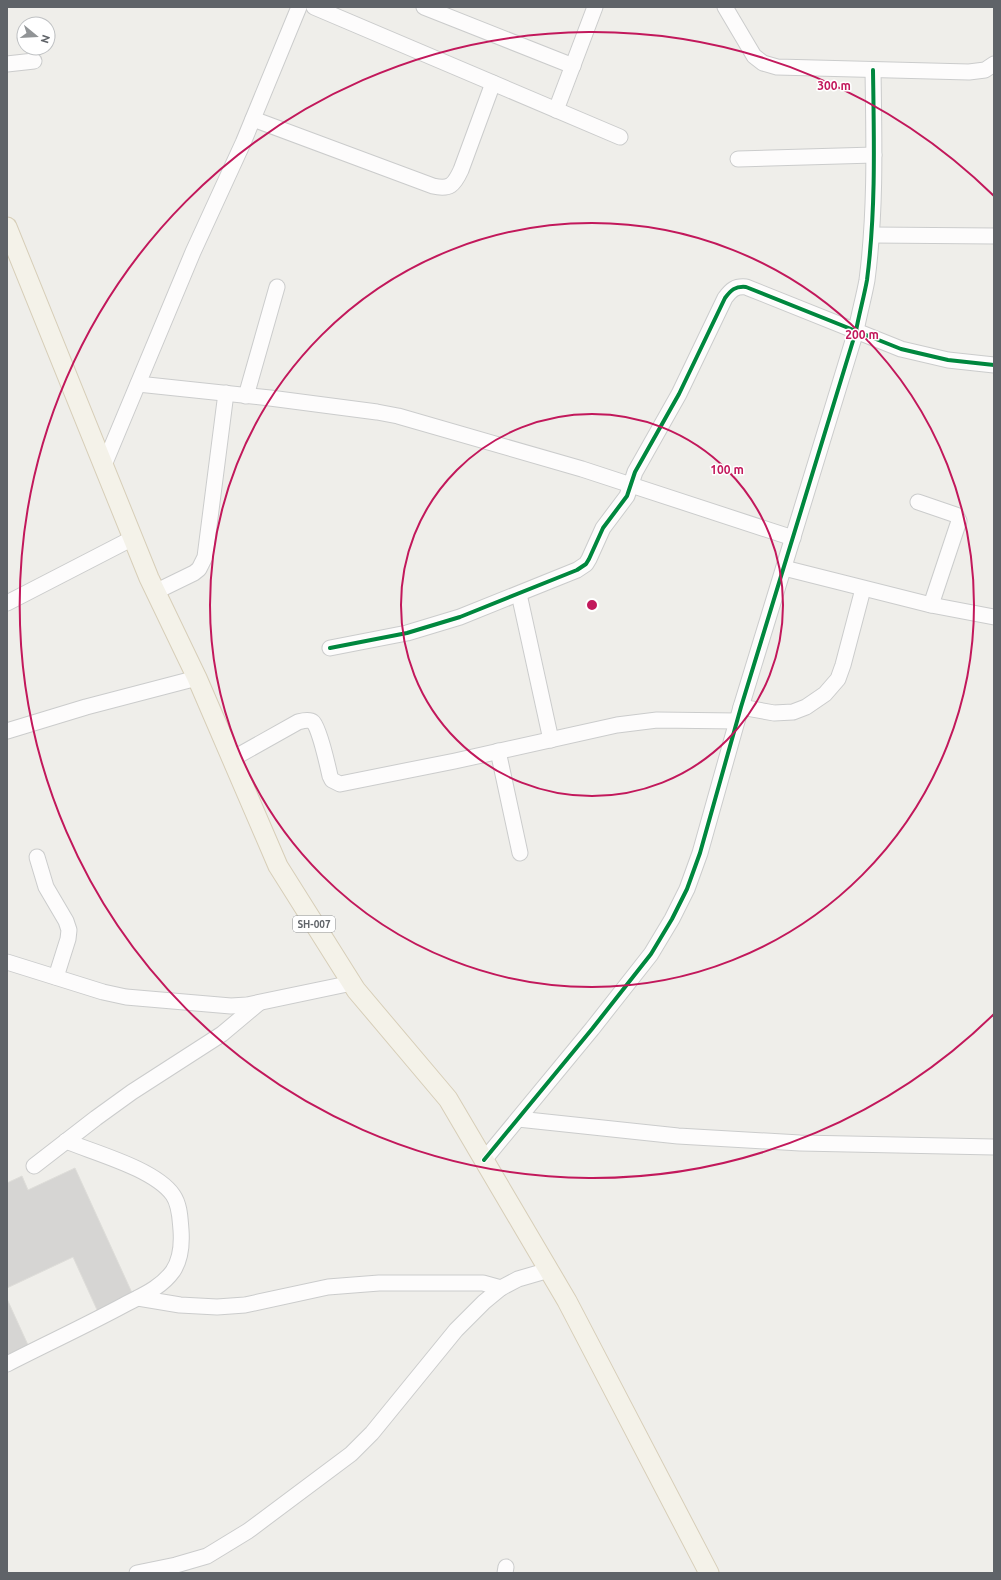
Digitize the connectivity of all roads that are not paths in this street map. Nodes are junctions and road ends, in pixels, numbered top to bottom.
1 (299, 7) edge
2 (314, 7) edge
3 (424, 7) edge
4 (595, 7) edge
5 (725, 7) edge
6 (34, 61) dead end
7 (7, 64) edge
8 (994, 64) edge
9 (573, 66) junction
10 (873, 70) junction
11 (493, 83) junction
12 (556, 110) junction
13 (253, 119) junction
14 (620, 137) dead end
15 (874, 155) junction
16 (738, 159) dead end
17 (7, 227) edge
18 (872, 235) junction
19 (994, 236) edge
20 (277, 287) dead end
21 (856, 331) junction
22 (994, 365) edge
23 (138, 384) junction
24 (226, 394) junction
25 (246, 396) junction
26 (104, 465) junction
27 (631, 484) junction
28 (918, 502) dead end
29 (133, 538) junction
30 (793, 538) junction
31 (784, 568) junction
32 (863, 589) junction
33 (155, 592) junction
34 (520, 594) junction
35 (7, 603) edge
36 (931, 605) junction
37 (994, 617) edge
38 (330, 648) dead end
39 (198, 678) junction
40 (739, 714) junction
41 (7, 731) edge
42 (551, 740) junction
43 (498, 751) junction
44 (232, 759) junction
45 (520, 853) dead end
46 (37, 857) dead end
47 (7, 962) edge
48 (56, 977) junction
49 (352, 983) junction
50 (260, 1003) junction
51 (518, 1119) junction
52 (66, 1141) junction
53 (994, 1147) edge
54 (484, 1160) junction
55 (34, 1166) dead end
56 (549, 1270) junction
57 (501, 1288) junction
58 (138, 1298) junction
59 (7, 1364) edge
60 (137, 1573) edge
61 (709, 1573) edge

1 - 13 street
2 - 11 street
3 - 9 street
4 - 9 street
5 - 10 street
6 - 7 street
8 - 10 street
9 - 12 street
10 - 15 street
11 - 12 street
11 - 13 street
12 - 14 street
13 - 23 street
15 - 16 street
15 - 18 street
17 - 26 main road, SH-007
18 - 19 street
18 - 21 street
20 - 25 street
21 - 22 street
21 - 27 street
21 - 30 street
23 - 24 street
23 - 26 street
24 - 25 street
24 - 33 street
25 - 27 street
26 - 29 main road, SH-007
27 - 30 street
27 - 34 street
28 - 36 street
29 - 33 main road, SH-007
29 - 35 street
30 - 31 street
31 - 32 street
31 - 40 street
32 - 36 street
32 - 40 street
33 - 39 main road, SH-007
34 - 38 street
34 - 42 street
36 - 37 street
39 - 41 street
39 - 44 main road, SH-007
40 - 42 street
40 - 51 street
42 - 43 street
43 - 44 street
43 - 45 street
44 - 49 main road, SH-007
46 - 48 street
47 - 48 street
48 - 50 street
49 - 50 street
49 - 54 main road, SH-007
50 - 52 street
51 - 53 street
51 - 54 street
52 - 55 street
52 - 58 street
54 - 56 main road, SH-007
56 - 57 street
56 - 61 main road, SH-007
57 - 58 street
57 - 60 street
58 - 59 street

